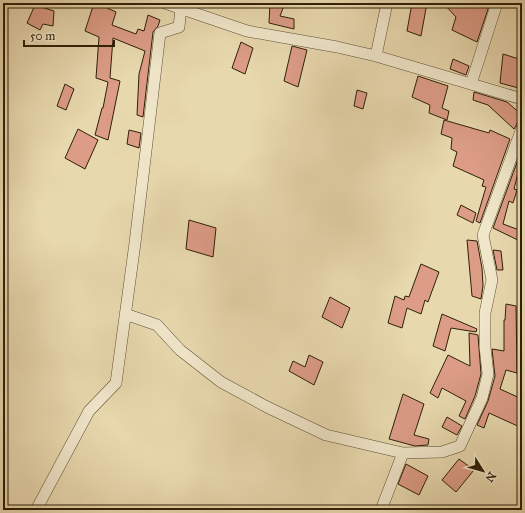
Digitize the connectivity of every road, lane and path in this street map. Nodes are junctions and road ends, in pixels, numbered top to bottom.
1 (165, 3) edge
2 (387, 3) edge
3 (498, 3) edge
4 (181, 8) junction
5 (376, 56) junction
6 (471, 84) junction
7 (522, 99) edge
8 (522, 128) edge
9 (125, 314) junction
10 (404, 453) junction
11 (36, 510) edge
12 (381, 510) edge

1 - 4 street
2 - 5 street
3 - 6 street
4 - 5 street
4 - 9 street
5 - 6 street
6 - 7 street
8 - 10 street
9 - 10 street
9 - 11 street
10 - 12 street

